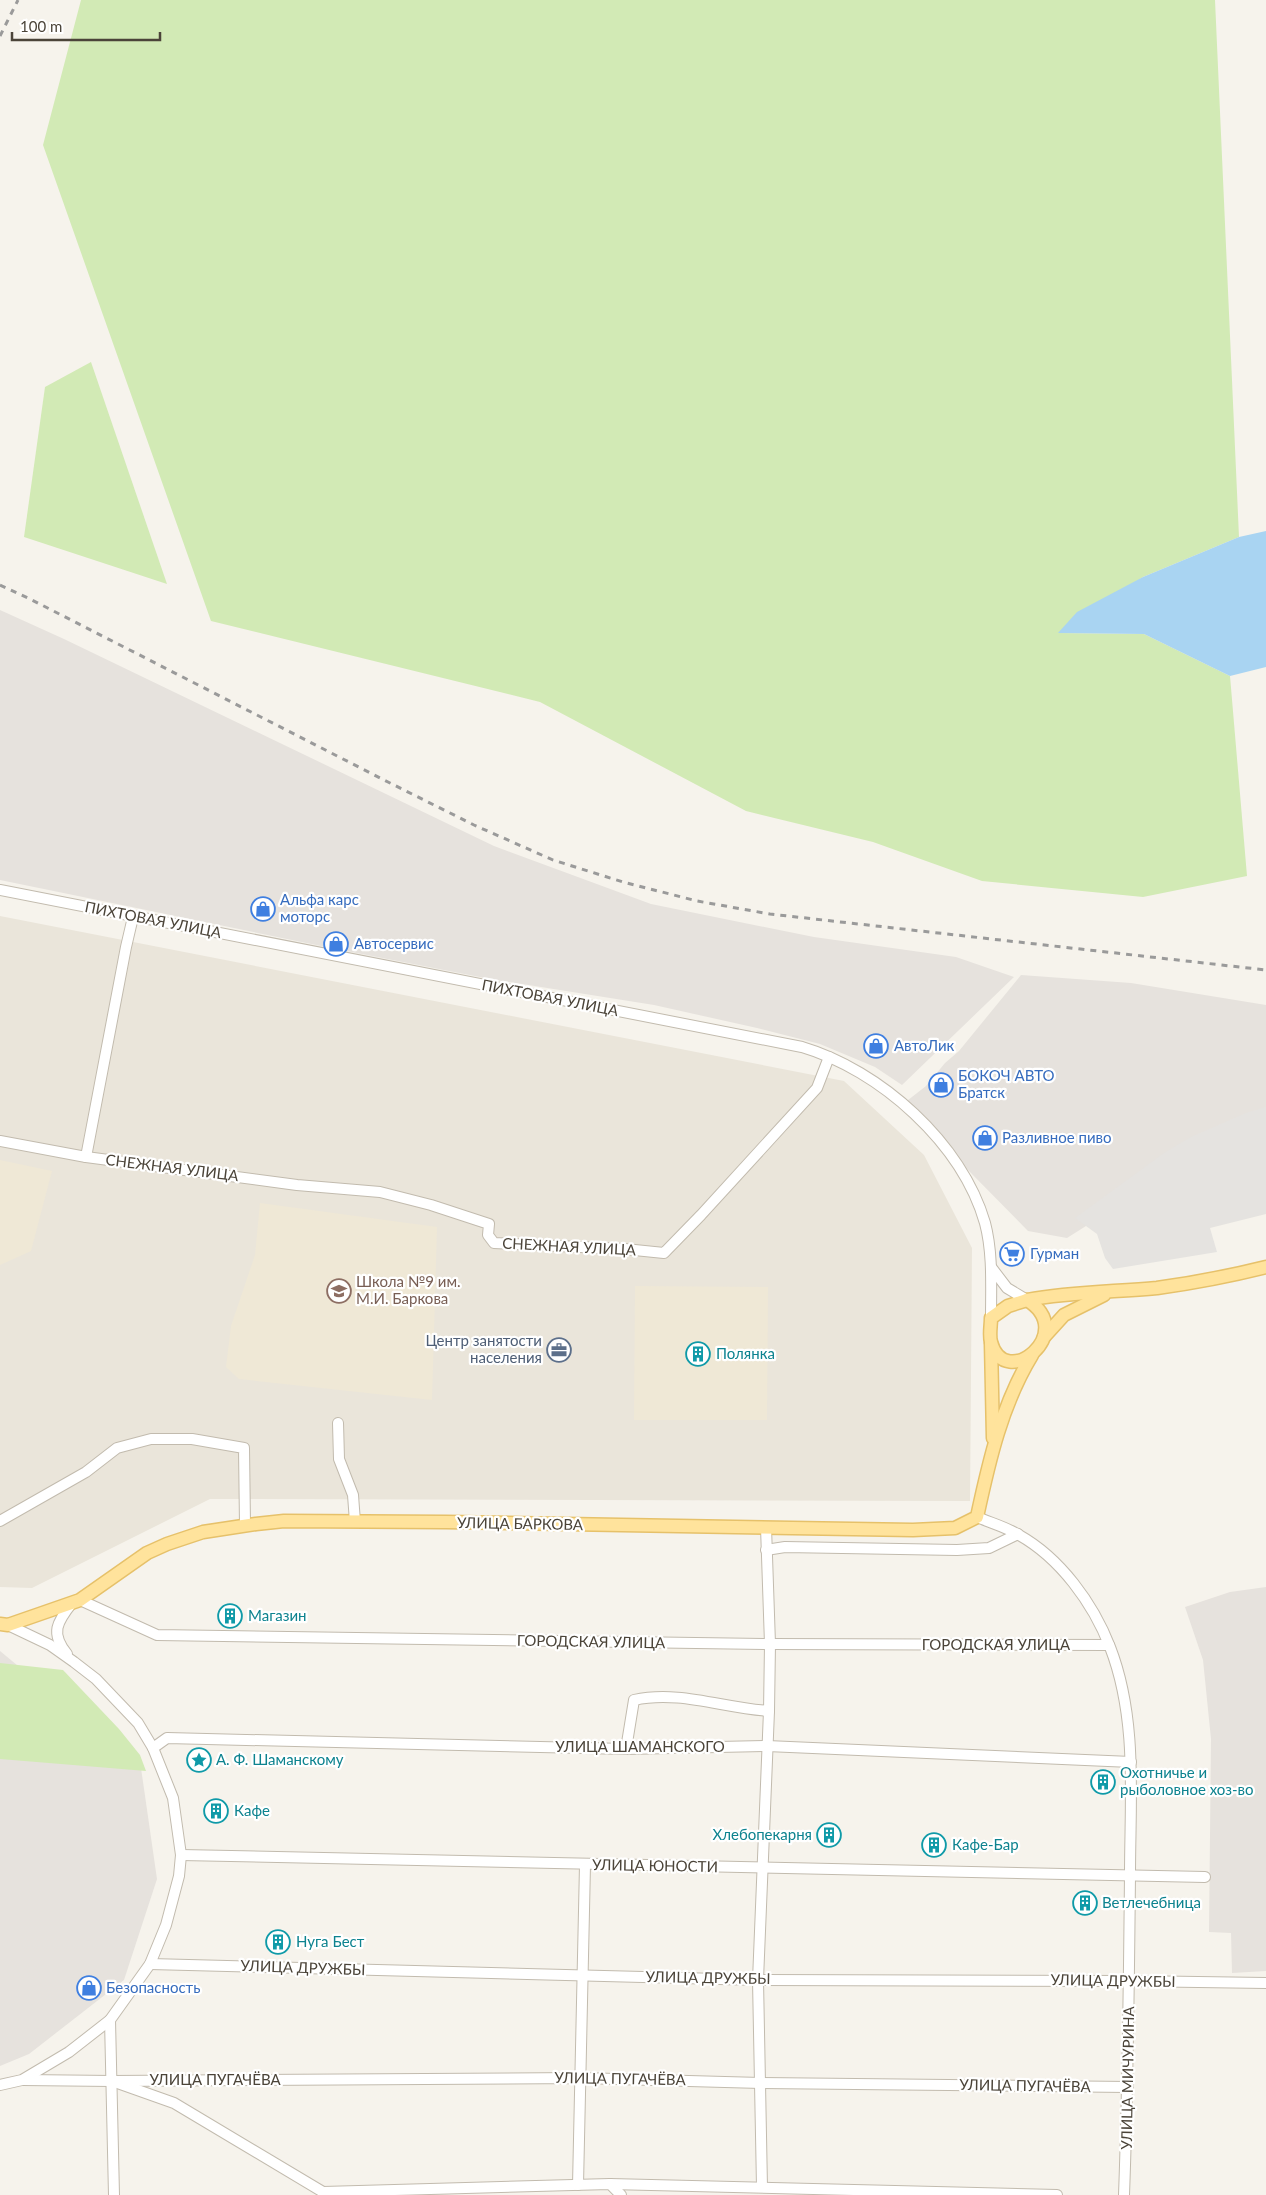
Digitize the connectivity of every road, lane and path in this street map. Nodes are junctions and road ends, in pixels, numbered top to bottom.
1 (0, 890) edge
2 (134, 916) junction
3 (829, 1057) junction
4 (0, 1141) edge
5 (86, 1157) junction
6 (990, 1263) junction
7 (1266, 1267) edge
8 (1111, 1292) junction
9 (1027, 1300) junction
10 (991, 1318) junction
11 (1043, 1338) junction
12 (991, 1341) junction
13 (1032, 1355) junction
14 (338, 1423) dead end
15 (994, 1443) junction
16 (977, 1517) junction
17 (0, 1522) edge
18 (355, 1522) junction
19 (245, 1525) junction
20 (766, 1527) junction
21 (1018, 1534) junction
22 (766, 1550) junction
23 (76, 1601) junction
24 (4, 1625) edge
25 (770, 1644) junction
26 (1109, 1645) junction
27 (74, 1662) junction
28 (769, 1711) junction
29 (767, 1746) junction
30 (153, 1748) junction
31 (626, 1749) junction
32 (1131, 1762) junction
33 (181, 1856) junction
34 (585, 1865) junction
35 (762, 1868) junction
36 (1130, 1874) junction
37 (1204, 1877) dead end
38 (150, 1964) junction
39 (583, 1976) junction
40 (758, 1980) junction
41 (1130, 1981) junction
42 (1266, 1984) edge
43 (110, 2020) junction
44 (580, 2078) junction
45 (22, 2080) junction
46 (112, 2081) junction
47 (761, 2083) junction
48 (0, 2085) edge
49 (1128, 2087) junction
50 (610, 2184) junction
51 (578, 2185) junction
52 (762, 2187) junction
53 (324, 2193) edge
54 (114, 2195) edge
55 (621, 2195) edge
56 (1057, 2195) edge
57 (1124, 2195) edge

1 - 2 street, ПИХТОВАЯ УЛИЦА
2 - 3 street, ПИХТОВАЯ УЛИЦА
2 - 5 street
3 - 5 street, СНЕЖНАЯ УЛИЦА
3 - 6 street, ПИХТОВАЯ УЛИЦА
4 - 5 street, СНЕЖНАЯ УЛИЦА
6 - 9 street, ПИХТОВАЯ УЛИЦА
6 - 10 street, ПИХТОВАЯ УЛИЦА
7 - 8 main road
8 - 9 main road
8 - 11 main road
9 - 10 main road
9 - 11 main road
10 - 12 main road
11 - 13 main road
12 - 13 main road
12 - 15 main road
13 - 15 main road
14 - 18 street
15 - 16 main road
16 - 20 main road, УЛИЦА БАРКОВА
16 - 21 street, УЛИЦА МИЧУРИНА
17 - 19 street
18 - 19 main road, УЛИЦА БАРКОВА
18 - 20 main road, УЛИЦА БАРКОВА
19 - 23 main road, УЛИЦА БАРКОВА
20 - 22 street
21 - 22 street
21 - 26 street, УЛИЦА МИЧУРИНА
22 - 25 street
23 - 24 main road, УЛИЦА БАРКОВА
23 - 25 street, ГОРОДСКАЯ УЛИЦА
23 - 27 street
24 - 27 street
25 - 26 street, ГОРОДСКАЯ УЛИЦА
25 - 28 street
26 - 32 street, УЛИЦА МИЧУРИНА
27 - 30 street
28 - 29 street
28 - 31 street
29 - 31 street, УЛИЦА ШАМАНСКОГО
29 - 32 street, УЛИЦА ШАМАНСКОГО
29 - 35 street
30 - 31 street, УЛИЦА ШАМАНСКОГО
30 - 33 street
32 - 36 street, УЛИЦА МИЧУРИНА
33 - 34 street, УЛИЦА ЮНОСТИ
33 - 38 street
34 - 35 street, УЛИЦА ЮНОСТИ
34 - 39 street
35 - 36 street, УЛИЦА ЮНОСТИ
35 - 40 street
36 - 37 street, УЛИЦА ЮНОСТИ
36 - 41 street, УЛИЦА МИЧУРИНА
38 - 39 street, УЛИЦА ДРУЖБЫ
38 - 43 street
39 - 40 street, УЛИЦА ДРУЖБЫ
39 - 44 street
40 - 41 street, УЛИЦА ДРУЖБЫ
40 - 47 street
41 - 42 street, УЛИЦА ДРУЖБЫ
41 - 49 street, УЛИЦА МИЧУРИНА
43 - 45 street
43 - 46 street
44 - 46 street, УЛИЦА ПУГАЧЁВА
44 - 47 street, УЛИЦА ПУГАЧЁВА
44 - 51 street
45 - 46 street, УЛИЦА ПУГАЧЁВА
45 - 48 street
46 - 53 street
46 - 54 street
47 - 49 street, УЛИЦА ПУГАЧЁВА
47 - 52 street
49 - 57 street, УЛИЦА МИЧУРИНА
50 - 51 street
50 - 52 street
50 - 55 street
51 - 53 street
52 - 56 street

